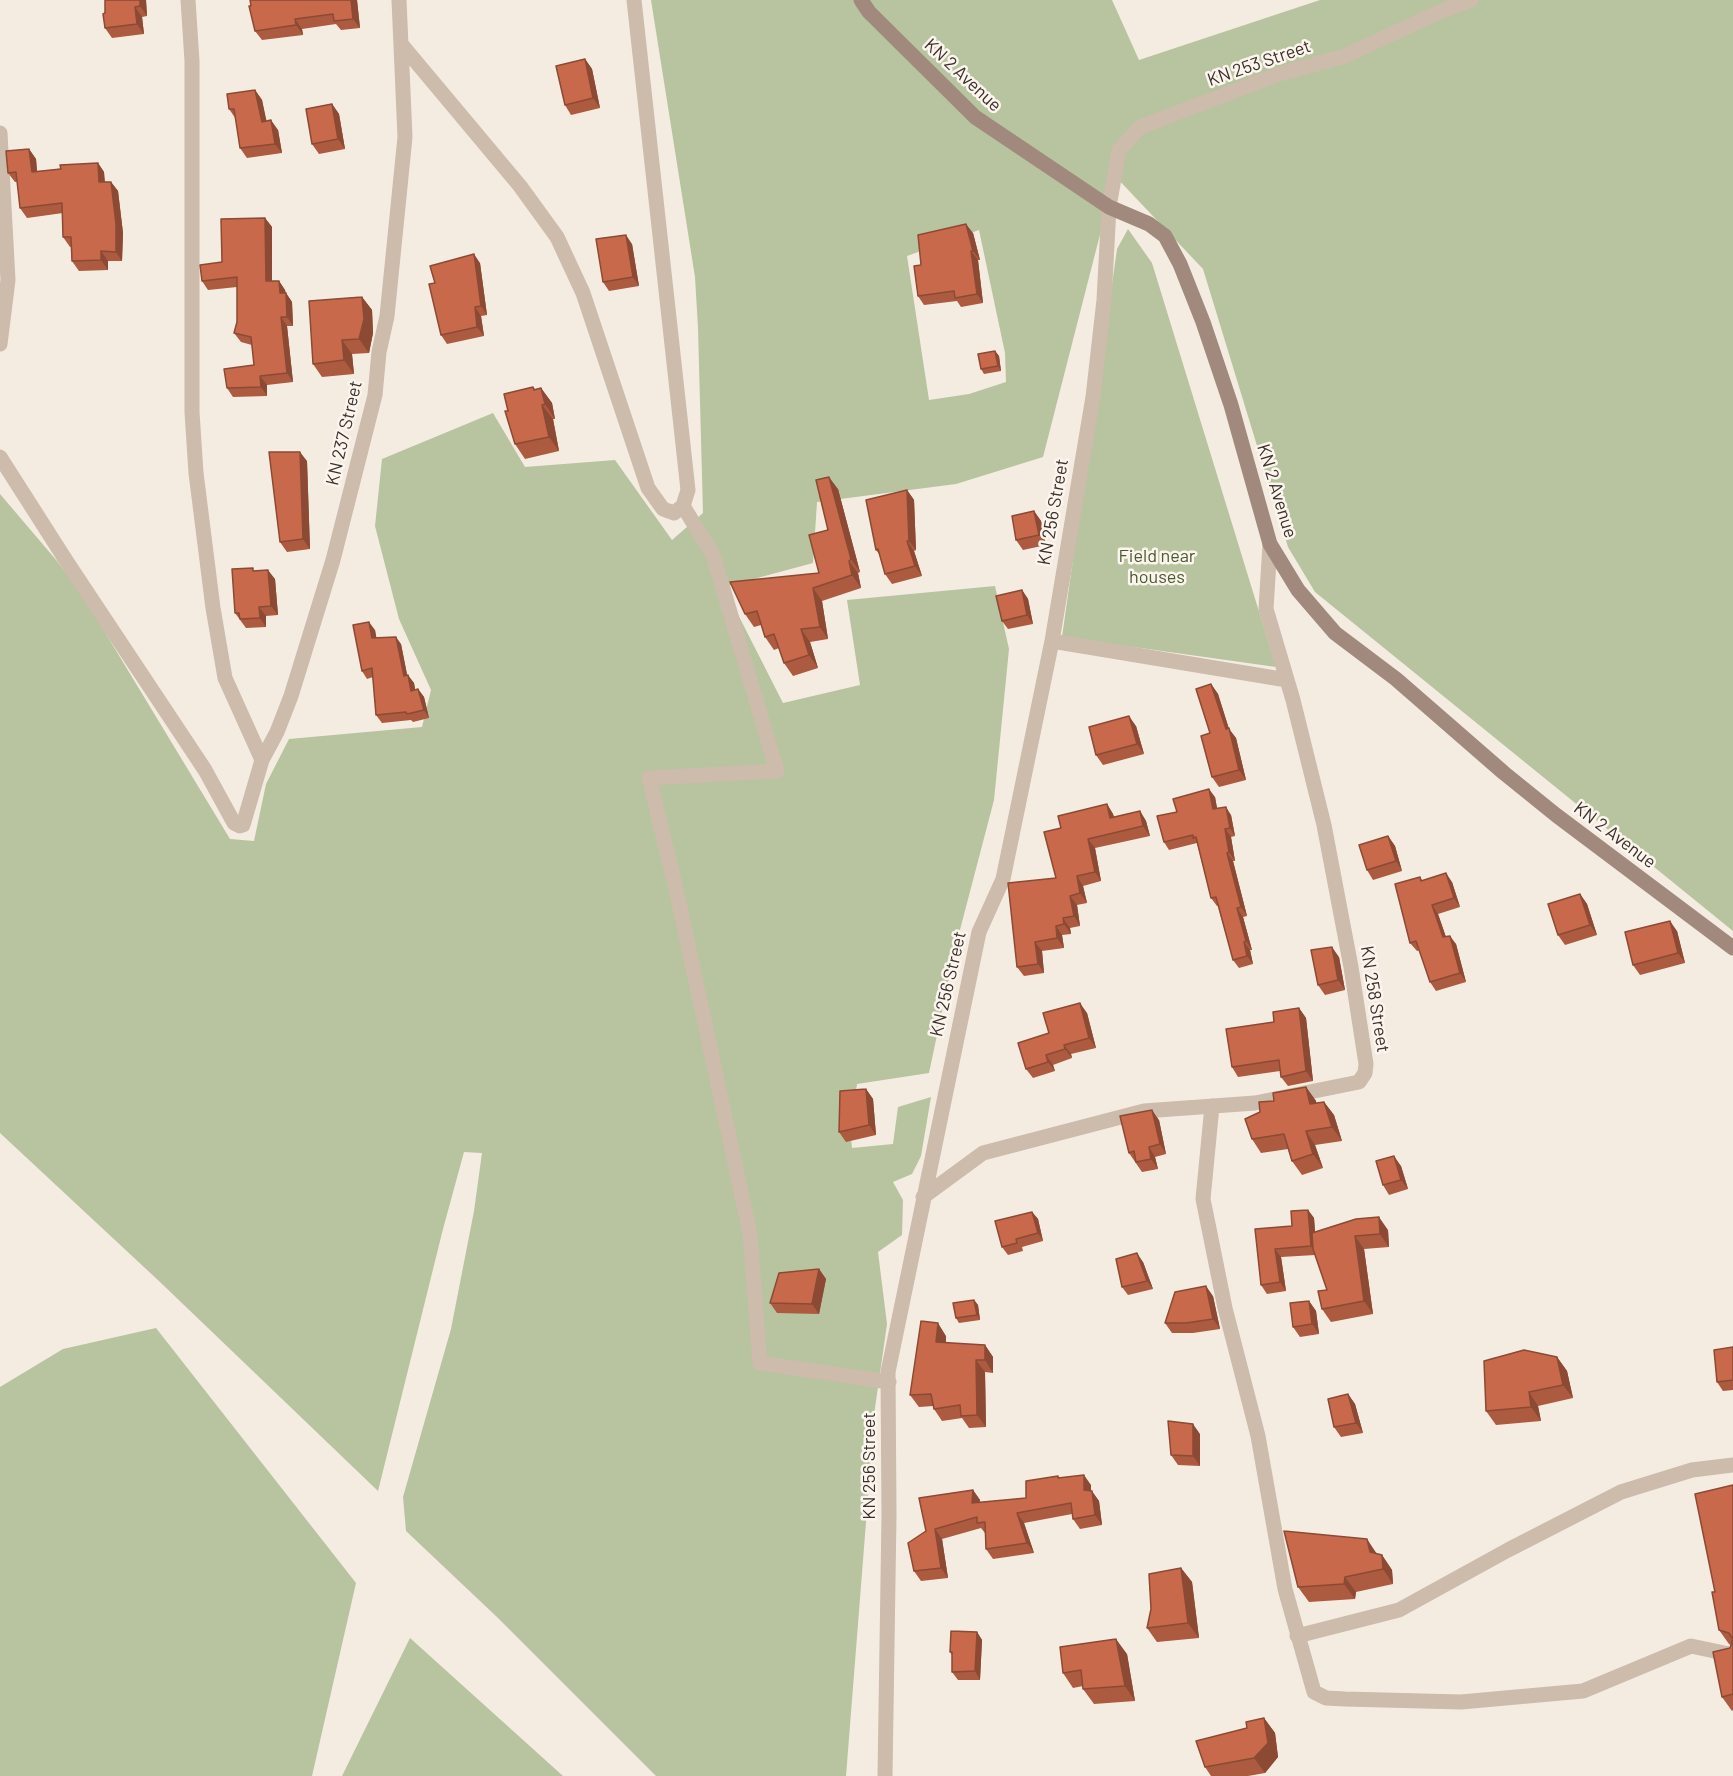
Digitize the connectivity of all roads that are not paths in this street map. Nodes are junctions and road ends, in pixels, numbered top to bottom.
1 (188, 0) edge
2 (399, 0) edge
3 (634, 0) edge
4 (861, 0) edge
5 (1471, 0) edge
6 (402, 45) junction
7 (0, 133) edge
8 (1109, 207) junction
9 (0, 344) edge
10 (0, 457) edge
11 (683, 506) junction
12 (1270, 544) junction
13 (1052, 640) junction
14 (1287, 680) junction
15 (262, 760) junction
16 (1733, 948) edge
17 (1212, 1106) junction
18 (923, 1197) junction
19 (889, 1382) junction
20 (1733, 1465) edge
21 (1297, 1636) junction
22 (1733, 1655) edge
23 (885, 1776) edge

1 - 15 street
2 - 6 street, KN 237 Street
3 - 11 street
4 - 8 main road, KN 2 Avenue
5 - 8 street, KN 253 Street
6 - 11 street
6 - 15 street, KN 237 Street
7 - 9 street
8 - 12 main road, KN 2 Avenue
8 - 13 street, KN 256 Street
10 - 15 street, KN 237 Street
11 - 19 street
12 - 14 street, KN 258 Street
12 - 16 main road, KN 2 Avenue
13 - 14 street
13 - 18 street, KN 256 Street
14 - 17 street, KN 258 Street
17 - 18 street, KN 258 Street
17 - 21 street
18 - 19 street, KN 256 Street
19 - 23 street, KN 256 Street
20 - 21 street
21 - 22 street

